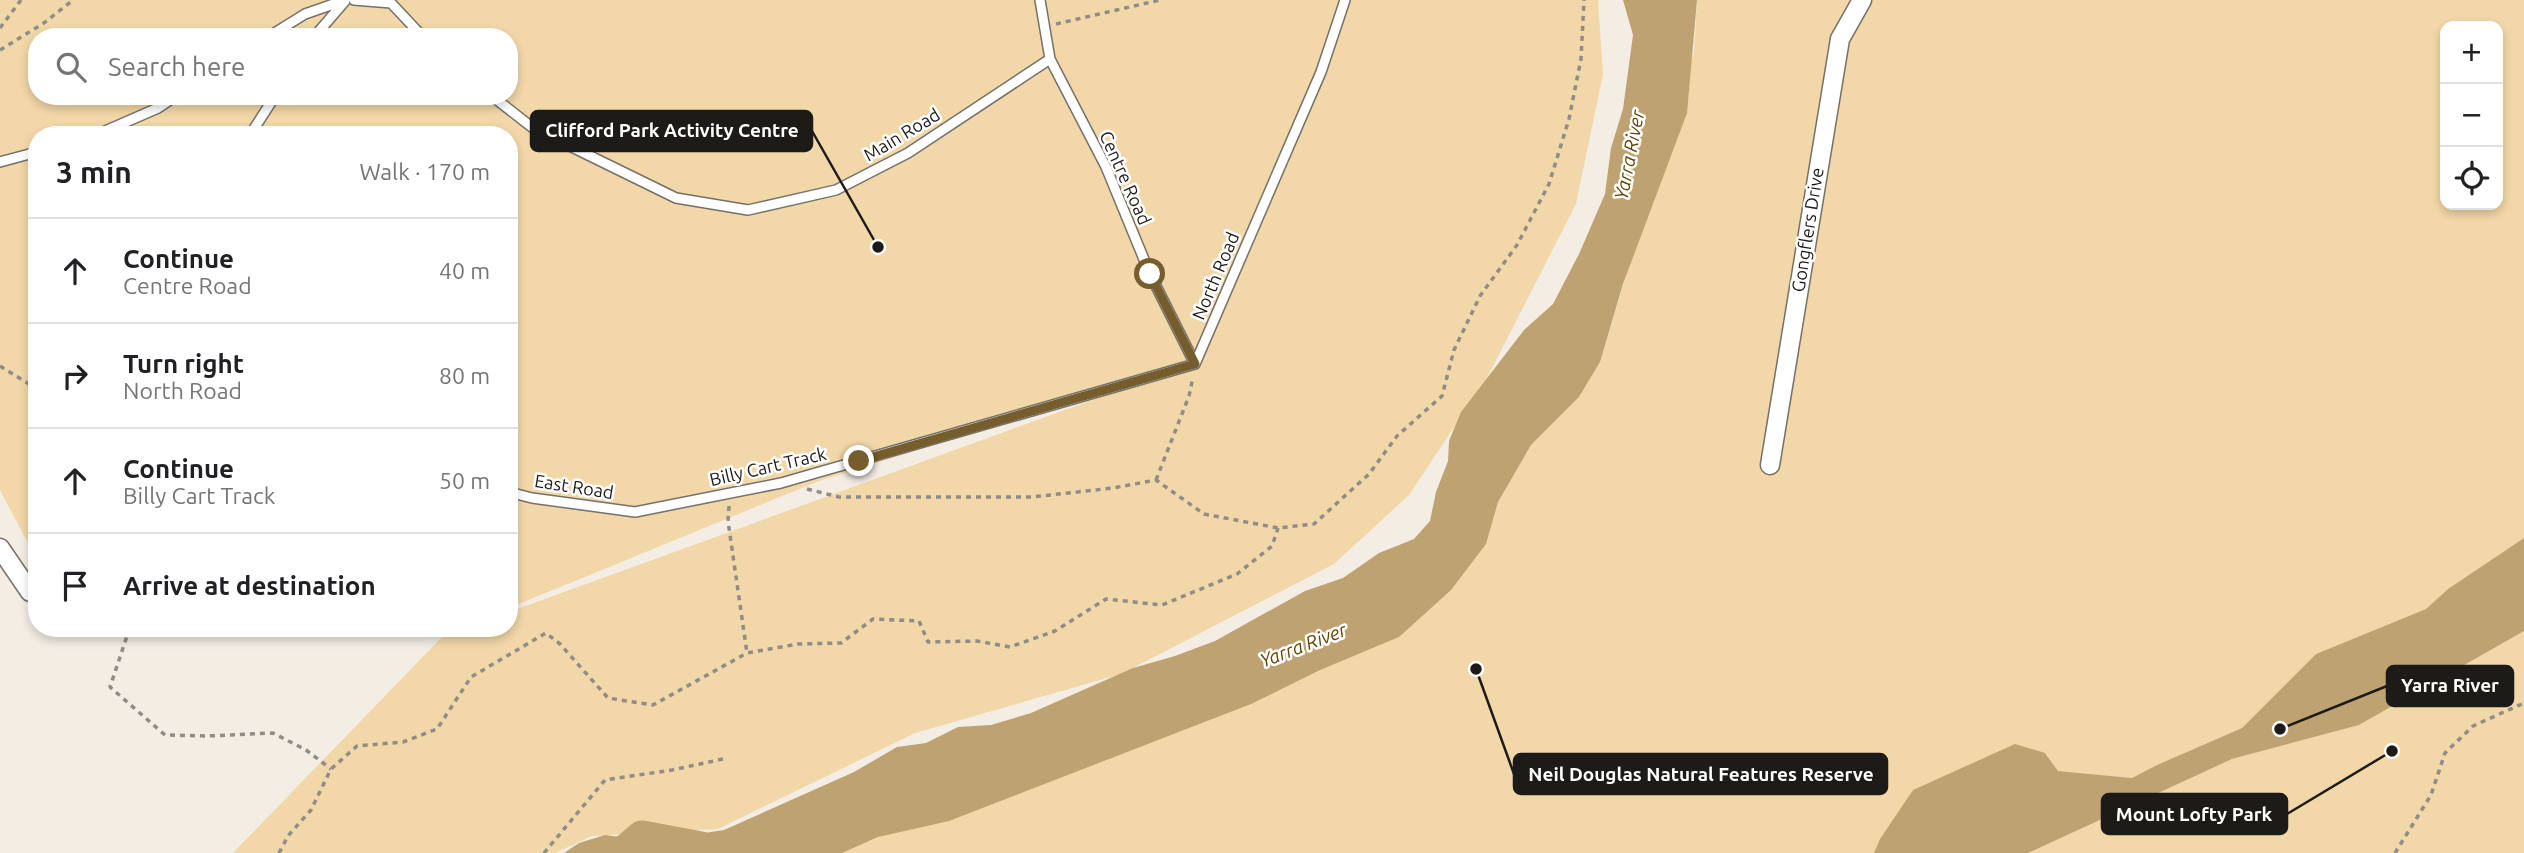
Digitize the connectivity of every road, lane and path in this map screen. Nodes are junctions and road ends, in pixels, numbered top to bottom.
1 (21, 0) edge
2 (73, 0) edge
3 (345, 0) edge
4 (354, 0) edge
5 (1040, 0) edge
6 (1160, 0) edge
7 (1345, 0) edge
8 (1584, 0) edge
9 (1862, 0) edge
10 (391, 1) edge
11 (1044, 27) junction
12 (0, 28) edge
13 (36, 28) edge
14 (282, 28) edge
15 (322, 28) edge
16 (415, 28) edge
17 (28, 33) edge
18 (0, 50) edge
19 (1050, 59) junction
20 (162, 105) edge
21 (269, 105) edge
22 (504, 105) edge
23 (117, 126) edge
24 (256, 126) edge
25 (28, 154) edge
26 (0, 162) edge
27 (1195, 364) junction
28 (0, 366) edge
29 (28, 383) edge
30 (1770, 465) dead end
31 (1156, 480) junction
32 (781, 483) junction
33 (729, 493) junction
34 (518, 494) edge
35 (635, 512) joint
36 (1278, 528) junction
37 (0, 548) edge
38 (28, 589) edge
39 (127, 637) edge
40 (747, 653) junction
41 (2524, 703) edge
42 (723, 759) dead end
43 (331, 769) junction
44 (279, 853) edge
45 (544, 853) edge
46 (2395, 853) edge

1 - 12 path
2 - 13 path
3 - 14 lane
3 - 15 lane
4 - 10 lane
5 - 11 lane, Centre Road
6 - 11 path
7 - 27 lane, North Road
8 - 36 path
9 - 30 street, Gongflers Drive
10 - 16 lane
11 - 19 lane, Centre Road
17 - 18 path
19 - 22 lane, Main Road
19 - 27 lane, Centre Road
20 - 23 lane
21 - 24 lane
25 - 26 lane
27 - 31 path
27 - 32 lane, Billy Cart Track
28 - 29 path
31 - 32 path
31 - 36 path
32 - 33 lane, Billy Cart Track
33 - 35 lane, Billy Cart Track
33 - 40 path
34 - 35 lane, East Road
36 - 40 path
37 - 38 street
39 - 43 path
40 - 43 path
41 - 46 path
42 - 45 path
43 - 44 path

